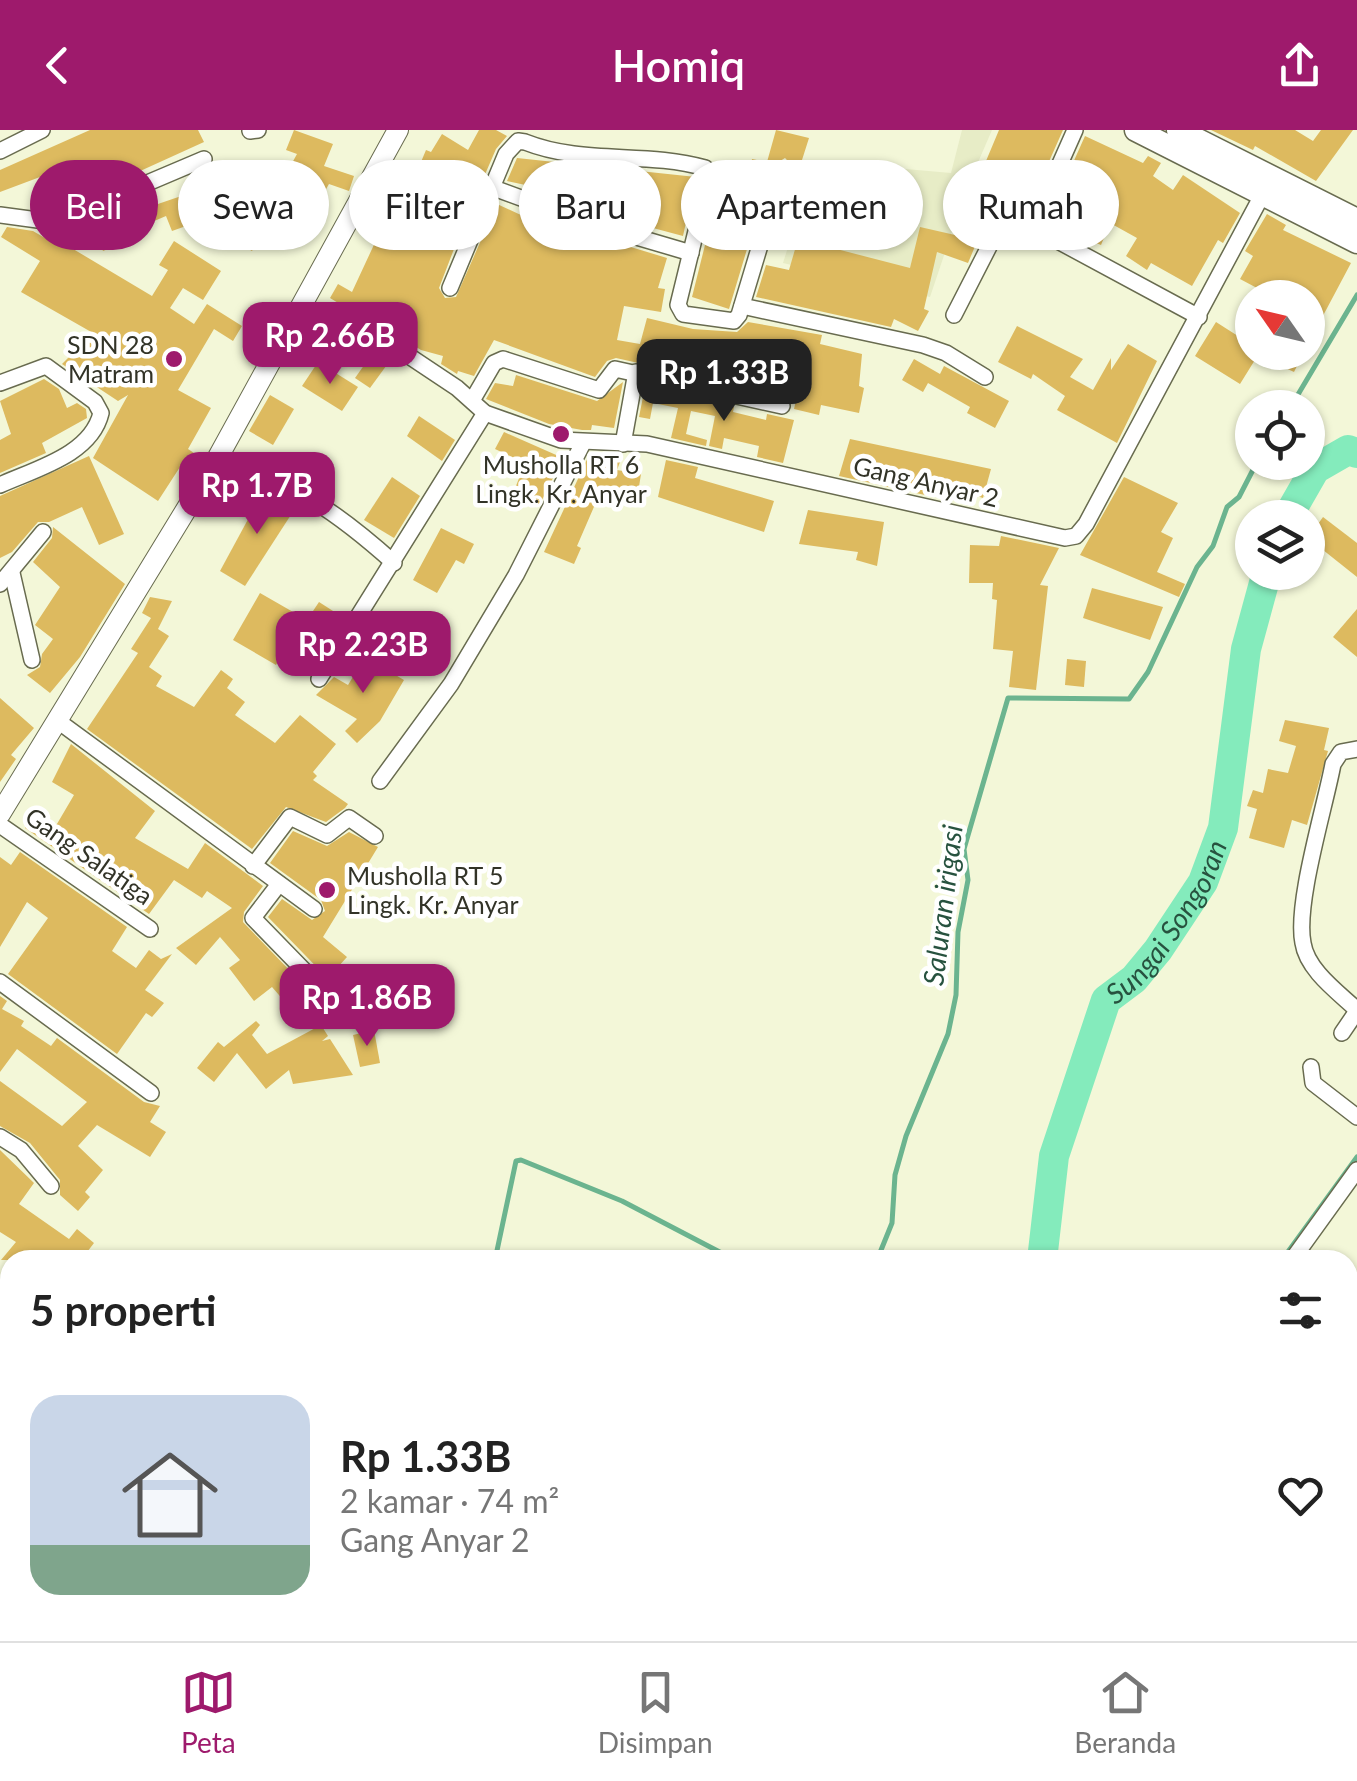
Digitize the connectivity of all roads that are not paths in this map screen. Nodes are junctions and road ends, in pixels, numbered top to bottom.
1 (42, 130) edge
2 (258, 130) edge
3 (1075, 130) edge
4 (1136, 130) edge
5 (1178, 130) edge
6 (250, 131) edge
7 (391, 133) edge
8 (0, 151) edge
9 (204, 158) dead end
10 (379, 160) edge
11 (1062, 160) edge
12 (499, 169) edge
13 (1267, 186) junction
14 (499, 190) edge
15 (0, 215) edge
16 (1357, 220) edge
17 (349, 221) edge
18 (1357, 242) edge
19 (466, 250) edge
20 (758, 250) edge
21 (987, 250) edge
22 (1074, 250) edge
23 (691, 253) junction
24 (450, 288) dead end
25 (740, 311) junction
26 (954, 315) dead end
27 (297, 317) junction
28 (1200, 317) junction
29 (636, 372) junction
30 (985, 378) dead end
31 (0, 384) edge
32 (473, 399) junction
33 (782, 406) dead end
34 (485, 413) junction
35 (582, 443) junction
36 (623, 444) junction
37 (218, 459) junction
38 (0, 484) edge
39 (43, 532) dead end
40 (394, 563) junction
41 (6, 578) edge
42 (32, 660) dead end
43 (320, 678) dead end
44 (58, 721) junction
45 (1357, 749) edge
46 (380, 782) dead end
47 (0, 814) edge
48 (0, 825) edge
49 (375, 836) dead end
50 (253, 866) junction
51 (279, 884) junction
52 (314, 908) dead end
53 (150, 928) dead end
54 (0, 982) edge
55 (330, 997) dead end
56 (1357, 1010) edge
57 (1342, 1033) dead end
58 (1311, 1067) dead end
59 (151, 1093) dead end
60 (1357, 1118) edge
61 (0, 1136) edge
62 (1357, 1170) edge
63 (51, 1186) dead end
64 (1299, 1250) edge

1 - 8 street
2 - 6 street
3 - 11 street
4 - 13 main road
5 - 13 main road
7 - 10 street
9 - 15 street
12 - 23 street
13 - 16 main road
13 - 18 main road
13 - 28 street, Gang Anyar 2
14 - 23 street
17 - 27 street
19 - 24 street
20 - 25 street
21 - 26 street
22 - 28 street
23 - 25 street
25 - 30 street
27 - 32 street
27 - 37 street
28 - 36 street, Gang Anyar 2
29 - 32 street
29 - 33 street
29 - 36 street
31 - 38 street
32 - 34 street
34 - 35 street, Gang Anyar 2
34 - 40 street
35 - 36 street, Gang Anyar 2
35 - 46 street
37 - 40 street
37 - 44 street
39 - 41 street
40 - 43 street
41 - 42 street
44 - 47 street
44 - 50 street
45 - 56 street
48 - 53 street, Gang Salatiga
49 - 50 street
50 - 51 street
51 - 52 street
51 - 55 street
54 - 59 street
56 - 57 street
58 - 60 street
61 - 63 street
62 - 64 street

